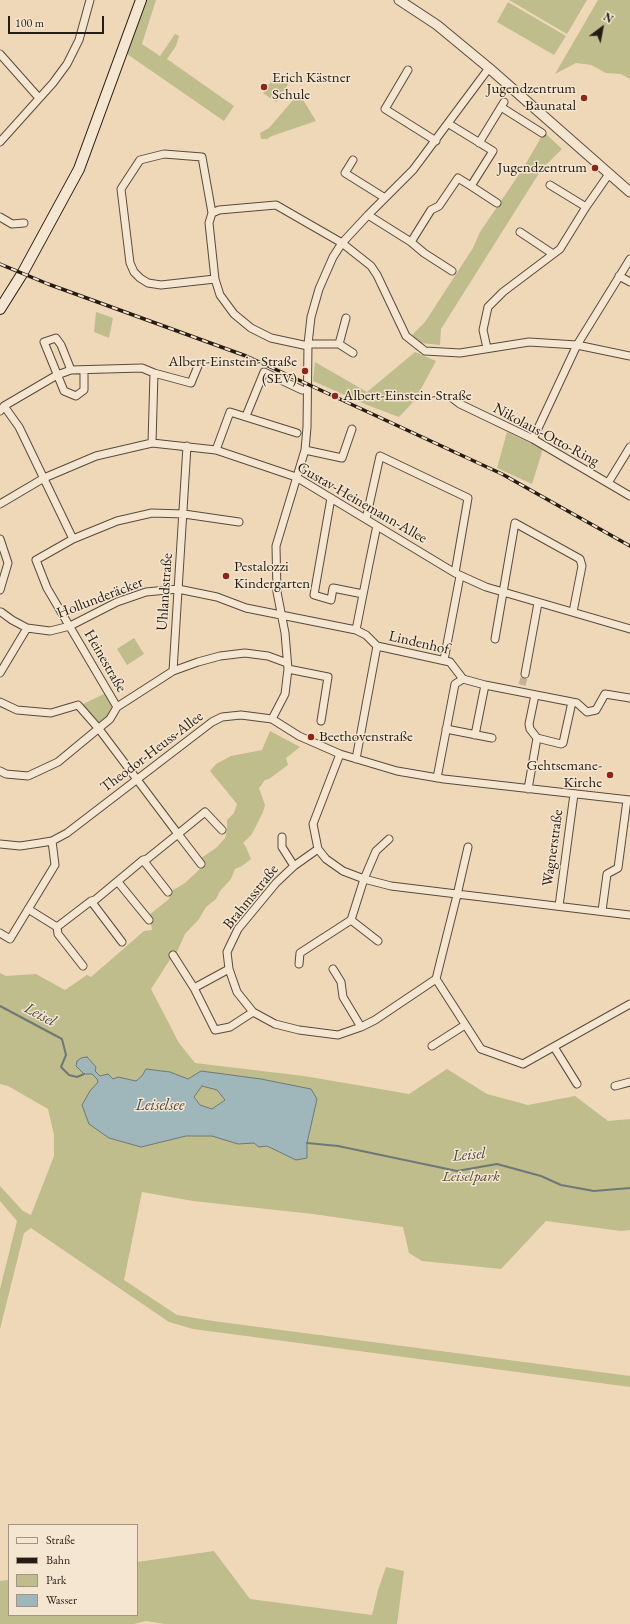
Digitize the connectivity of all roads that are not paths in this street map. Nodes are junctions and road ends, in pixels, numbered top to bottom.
1 (90, 0) edge
2 (141, 0) edge
3 (399, 0) edge
4 (0, 54) edge
5 (489, 68) junction
6 (408, 70) dead end
7 (39, 98) junction
8 (449, 124) junction
9 (542, 133) dead end
10 (436, 141) junction
11 (0, 142) edge
12 (479, 142) junction
13 (353, 160) dead end
14 (609, 174) junction
15 (550, 185) dead end
16 (471, 186) junction
17 (630, 192) edge
18 (385, 198) junction
19 (497, 203) dead end
20 (586, 207) junction
21 (212, 213) junction
22 (368, 215) junction
23 (0, 217) edge
24 (24, 222) dead end
25 (520, 232) dead end
26 (411, 242) junction
27 (342, 244) junction
28 (553, 254) junction
29 (630, 259) edge
30 (452, 271) dead end
31 (620, 276) junction
32 (215, 279) junction
33 (630, 282) edge
34 (0, 309) edge
35 (346, 318) dead end
36 (339, 344) junction
37 (308, 345) junction
38 (577, 345) junction
39 (487, 348) junction
40 (353, 353) dead end
41 (630, 356) edge
42 (198, 366) dead end
43 (71, 370) junction
44 (84, 371) junction
45 (154, 373) junction
46 (57, 375) junction
47 (302, 390) dead end
48 (452, 398) dead end
49 (2, 408) edge
50 (246, 416) junction
51 (352, 429) dead end
52 (297, 433) dead end
53 (533, 438) junction
54 (152, 443) junction
55 (187, 446) junction
56 (630, 447) edge
57 (216, 450) junction
58 (305, 450) junction
59 (296, 477) junction
60 (44, 478) junction
61 (608, 483) junction
62 (630, 496) edge
63 (331, 498) junction
64 (0, 504) edge
65 (184, 514) junction
66 (366, 519) junction
67 (239, 522) dead end
68 (378, 527) junction
69 (0, 539) edge
70 (73, 539) junction
71 (457, 574) junction
72 (178, 588) junction
73 (0, 590) edge
74 (503, 593) junction
75 (363, 594) junction
76 (538, 603) junction
77 (1, 612) edge
78 (573, 612) junction
79 (281, 614) junction
80 (70, 626) junction
81 (27, 628) junction
82 (630, 629) edge
83 (356, 630) junction
84 (495, 639) dead end
85 (377, 646) junction
86 (444, 660) junction
87 (288, 666) junction
88 (0, 672) edge
89 (173, 672) junction
90 (524, 674) tunnel mouth
91 (463, 679) junction
92 (485, 685) junction
93 (522, 685) tunnel mouth
94 (521, 692) junction
95 (535, 695) junction
96 (630, 698) edge
97 (0, 702) edge
98 (572, 702) junction
99 (117, 707) junction
100 (272, 719) junction
101 (321, 722) dead end
102 (99, 729) junction
103 (446, 729) junction
104 (475, 734) junction
105 (492, 738) dead end
106 (537, 738) junction
107 (340, 754) junction
108 (356, 759) junction
109 (0, 771) edge
110 (437, 778) junction
111 (137, 779) junction
112 (528, 789) junction
113 (574, 794) junction
114 (629, 800) edge
115 (222, 830) dead end
116 (178, 834) junction
117 (282, 837) dead end
118 (389, 840) dead end
119 (52, 841) junction
120 (0, 844) edge
121 (468, 847) dead end
122 (318, 849) junction
123 (143, 860) junction
124 (201, 864) dead end
125 (294, 866) junction
126 (364, 879) junction
127 (118, 882) junction
128 (168, 892) dead end
129 (457, 895) junction
130 (91, 901) junction
131 (559, 906) junction
132 (28, 909) junction
133 (602, 911) junction
134 (630, 915) edge
135 (148, 920) dead end
136 (352, 920) junction
137 (57, 927) junction
138 (0, 933) edge
139 (378, 941) dead end
140 (122, 942) dead end
141 (172, 955) dead end
142 (299, 964) dead end
143 (83, 966) dead end
144 (229, 969) junction
145 (333, 969) dead end
146 (436, 979) junction
147 (194, 988) junction
148 (630, 1004) edge
149 (253, 1012) junction
150 (465, 1025) junction
151 (361, 1027) junction
152 (432, 1046) dead end
153 (554, 1047) junction
154 (630, 1082) edge
155 (577, 1084) dead end
156 (615, 1086) dead end

1 - 7 street
2 - 34 main road
3 - 5 street
4 - 7 street
5 - 8 street
5 - 14 street
6 - 10 street
7 - 11 street
8 - 10 street
8 - 12 street
9 - 12 street
10 - 18 street
12 - 16 street
13 - 18 street
14 - 17 street
14 - 20 street
15 - 20 street
16 - 19 street
16 - 26 street
18 - 22 street
20 - 28 street
21 - 27 street
21 - 32 street
21 - 32 street
22 - 26 street
22 - 27 street
23 - 24 street
25 - 28 street
26 - 30 street
27 - 37 street
27 - 39 street
28 - 39 street
29 - 31 street
31 - 33 street
31 - 38 street
32 - 37 street
35 - 36 street
36 - 37 street
36 - 40 street
37 - 58 street
38 - 39 street
38 - 41 street
38 - 53 street
42 - 45 street
43 - 44 street
43 - 46 street
43 - 46 street
44 - 45 street
44 - 46 street
45 - 54 street
46 - 49 street
47 - 50 street
48 - 53 street, Nikolaus-Otto-Ring
49 - 60 street
50 - 52 street
50 - 57 street
51 - 58 street
53 - 61 street, Nikolaus-Otto-Ring
54 - 55 street, Gustav-Heinemann-Allee
54 - 60 street, Gustav-Heinemann-Allee
55 - 57 street, Gustav-Heinemann-Allee
55 - 65 street, Uhlandstraße
56 - 61 street, Nikolaus-Otto-Ring
57 - 59 street, Gustav-Heinemann-Allee
58 - 59 street
59 - 63 street, Gustav-Heinemann-Allee
59 - 79 street
60 - 64 street, Gustav-Heinemann-Allee
60 - 70 street
61 - 62 street, Nikolaus-Otto-Ring
63 - 66 street, Gustav-Heinemann-Allee
63 - 75 street
65 - 67 street
65 - 70 street, Heinestraße
65 - 72 street, Uhlandstraße
66 - 68 street, Gustav-Heinemann-Allee
66 - 71 street
68 - 71 street, Gustav-Heinemann-Allee
68 - 75 street
69 - 73 street
70 - 80 street, Heinestraße
71 - 74 street, Gustav-Heinemann-Allee
71 - 86 street
72 - 79 street, Hollunderäcker
72 - 80 street, Hollunderäcker
72 - 89 street, Uhlandstraße
74 - 76 street, Gustav-Heinemann-Allee
74 - 78 street
74 - 84 street
75 - 83 street
76 - 78 street, Gustav-Heinemann-Allee
76 - 90 street
77 - 81 street, Hollunderäcker
78 - 82 street, Gustav-Heinemann-Allee
79 - 83 street, Lindenhof
79 - 87 street
80 - 81 street, Hollunderäcker
80 - 99 street, Heinestraße
81 - 88 street
83 - 85 street, Lindenhof
85 - 86 street, Lindenhof
85 - 108 street
86 - 91 street, Lindenhof
87 - 89 street
87 - 100 street
87 - 101 street
89 - 99 street
91 - 92 street
91 - 103 street
92 - 94 street
92 - 104 street
93 - 94 street
94 - 95 street
95 - 98 street
95 - 106 street
96 - 98 street
97 - 102 street
98 - 106 street
99 - 102 street, Heinestraße
100 - 107 street, Theodor-Heuss-Allee
100 - 111 street, Theodor-Heuss-Allee
102 - 109 street, Heinestraße
102 - 111 street
103 - 104 street
103 - 110 street
104 - 105 street
106 - 112 street
107 - 108 street, Theodor-Heuss-Allee
107 - 122 street
108 - 110 street, Theodor-Heuss-Allee
110 - 112 street, Theodor-Heuss-Allee
111 - 116 street
111 - 119 street, Theodor-Heuss-Allee
112 - 113 street, Theodor-Heuss-Allee
113 - 114 street, Theodor-Heuss-Allee
113 - 131 street, Wagnerstraße
114 - 133 street
115 - 116 street
116 - 123 street
116 - 124 street
117 - 125 street, Brahmsstraße
118 - 126 street
119 - 120 street, Theodor-Heuss-Allee
119 - 132 street
121 - 129 street
122 - 125 street, Brahmsstraße
122 - 126 street
123 - 127 street
123 - 128 street
125 - 144 street, Brahmsstraße
126 - 129 street
126 - 136 street
127 - 130 street
127 - 135 street
129 - 131 street
129 - 146 street
130 - 137 street
130 - 140 street
131 - 133 street
132 - 137 street
132 - 138 street
133 - 134 street
136 - 139 street
136 - 142 street
137 - 143 street
141 - 147 street
144 - 147 street
144 - 149 street, Brahmsstraße
145 - 151 street
146 - 150 street
146 - 151 street, Brahmsstraße
147 - 149 street
148 - 153 street
149 - 151 street, Brahmsstraße
150 - 152 street
150 - 153 street
153 - 155 street
154 - 156 street

